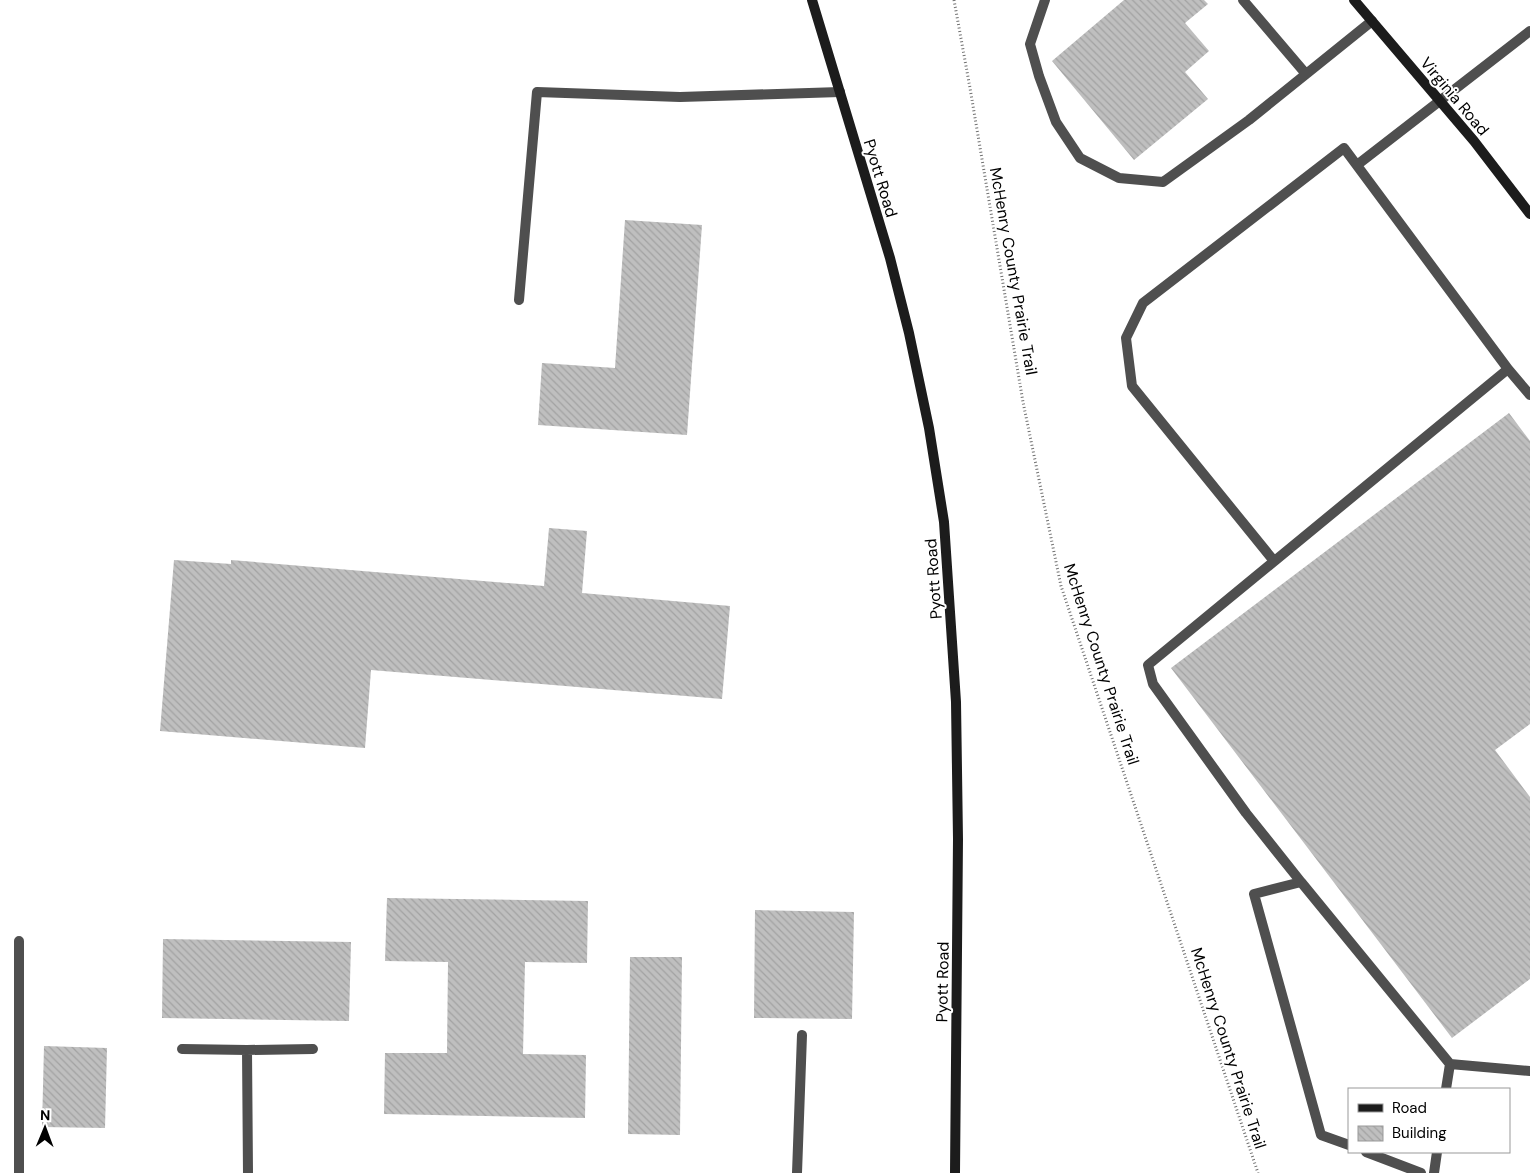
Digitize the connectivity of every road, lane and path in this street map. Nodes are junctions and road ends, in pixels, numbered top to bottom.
1 (812, 0) edge
2 (954, 0) edge
3 (1045, 0) edge
4 (1243, 0) edge
5 (1354, 0) edge
6 (1372, 21) junction
7 (1530, 31) edge
8 (1306, 74) junction
9 (840, 92) junction
10 (1440, 101) junction
11 (1357, 165) junction
12 (1530, 214) edge
13 (520, 300) dead end
14 (1508, 368) junction
15 (1530, 395) edge
16 (1274, 561) junction
17 (1300, 882) junction
18 (19, 941) dead end
19 (802, 1035) dead end
20 (182, 1049) dead end
21 (313, 1049) dead end
22 (247, 1050) junction
23 (1450, 1064) junction
24 (1530, 1071) edge
25 (1446, 1088) edge
26 (1348, 1145) edge
27 (1369, 1153) edge
28 (1437, 1153) edge
29 (19, 1173) edge
30 (248, 1173) edge
31 (797, 1173) edge
32 (955, 1173) edge
33 (1258, 1173) edge
34 (1421, 1173) edge
35 (1434, 1173) edge

1 - 9 street, Pyott Road
2 - 33 path, McHenry County Prairie Trail
3 - 8 lane
4 - 8 lane
5 - 6 street, Virginia Road
6 - 8 lane
6 - 10 street, Virginia Road
7 - 10 lane
9 - 13 lane
9 - 32 street, Pyott Road
10 - 11 lane
10 - 12 street, Virginia Road
11 - 14 lane
11 - 16 lane
14 - 15 lane
14 - 16 lane
16 - 17 lane
17 - 23 lane
17 - 26 lane
18 - 29 lane
19 - 31 lane
20 - 22 lane
21 - 22 lane
22 - 30 lane
23 - 24 lane
23 - 25 lane
27 - 34 lane
28 - 35 lane

